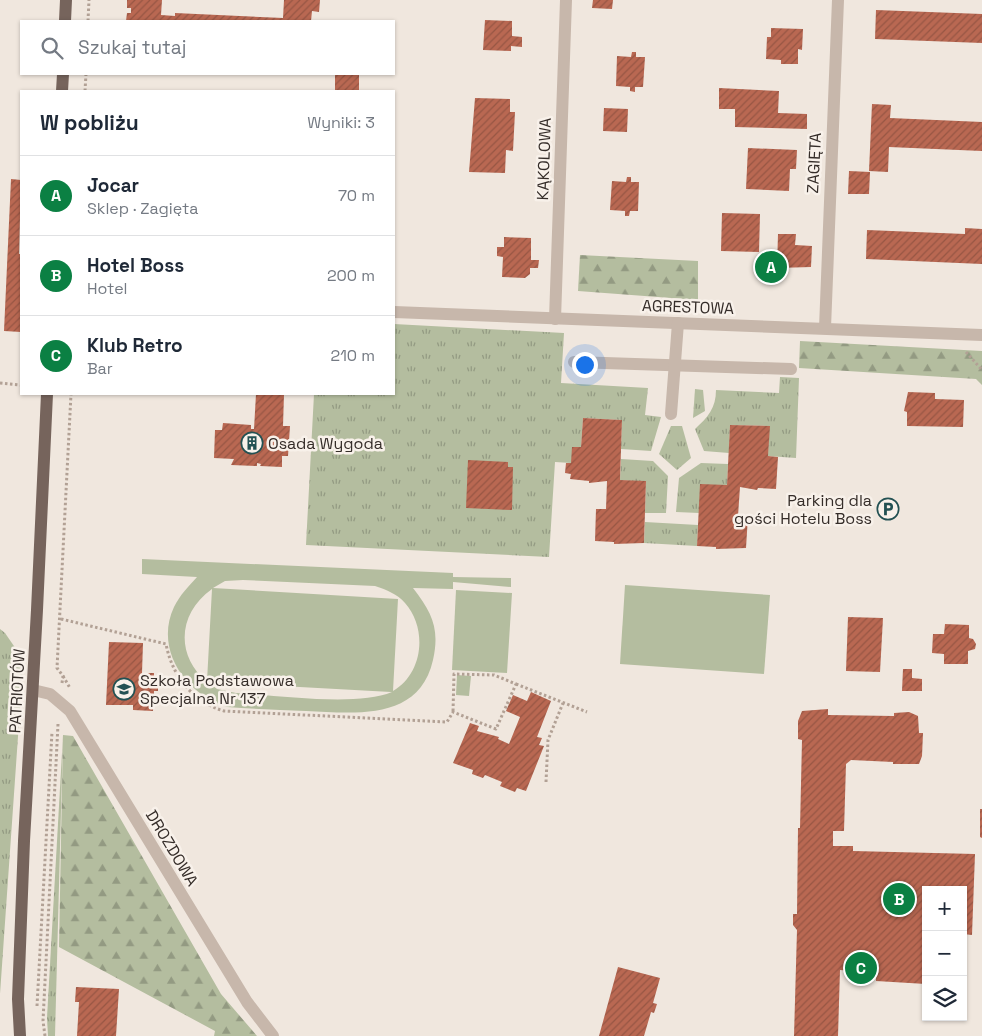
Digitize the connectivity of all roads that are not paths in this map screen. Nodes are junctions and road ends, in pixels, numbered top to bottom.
1 (66, 0) edge
2 (566, 0) edge
3 (838, 0) edge
4 (65, 20) edge
5 (63, 75) edge
6 (62, 90) edge
7 (395, 312) edge
8 (555, 319) junction
9 (678, 323) junction
10 (825, 328) junction
11 (982, 335) edge
12 (574, 362) dead end
13 (675, 365) junction
14 (791, 369) dead end
15 (46, 395) edge
16 (670, 414) dead end
17 (33, 690) junction
18 (20, 1036) edge
19 (273, 1036) edge

1 - 4 main road
2 - 8 street, KĄKOLOWA
3 - 10 street, ZAGIĘTA
5 - 6 main road
7 - 8 street, AGRESTOWA
8 - 9 street, AGRESTOWA
9 - 10 street, AGRESTOWA
9 - 13 street
10 - 11 street, AGRESTOWA
12 - 13 street
13 - 14 street
13 - 16 street
15 - 17 main road, PATRIOTÓW
17 - 18 main road, PATRIOTÓW
17 - 19 street, DROZDOWA

